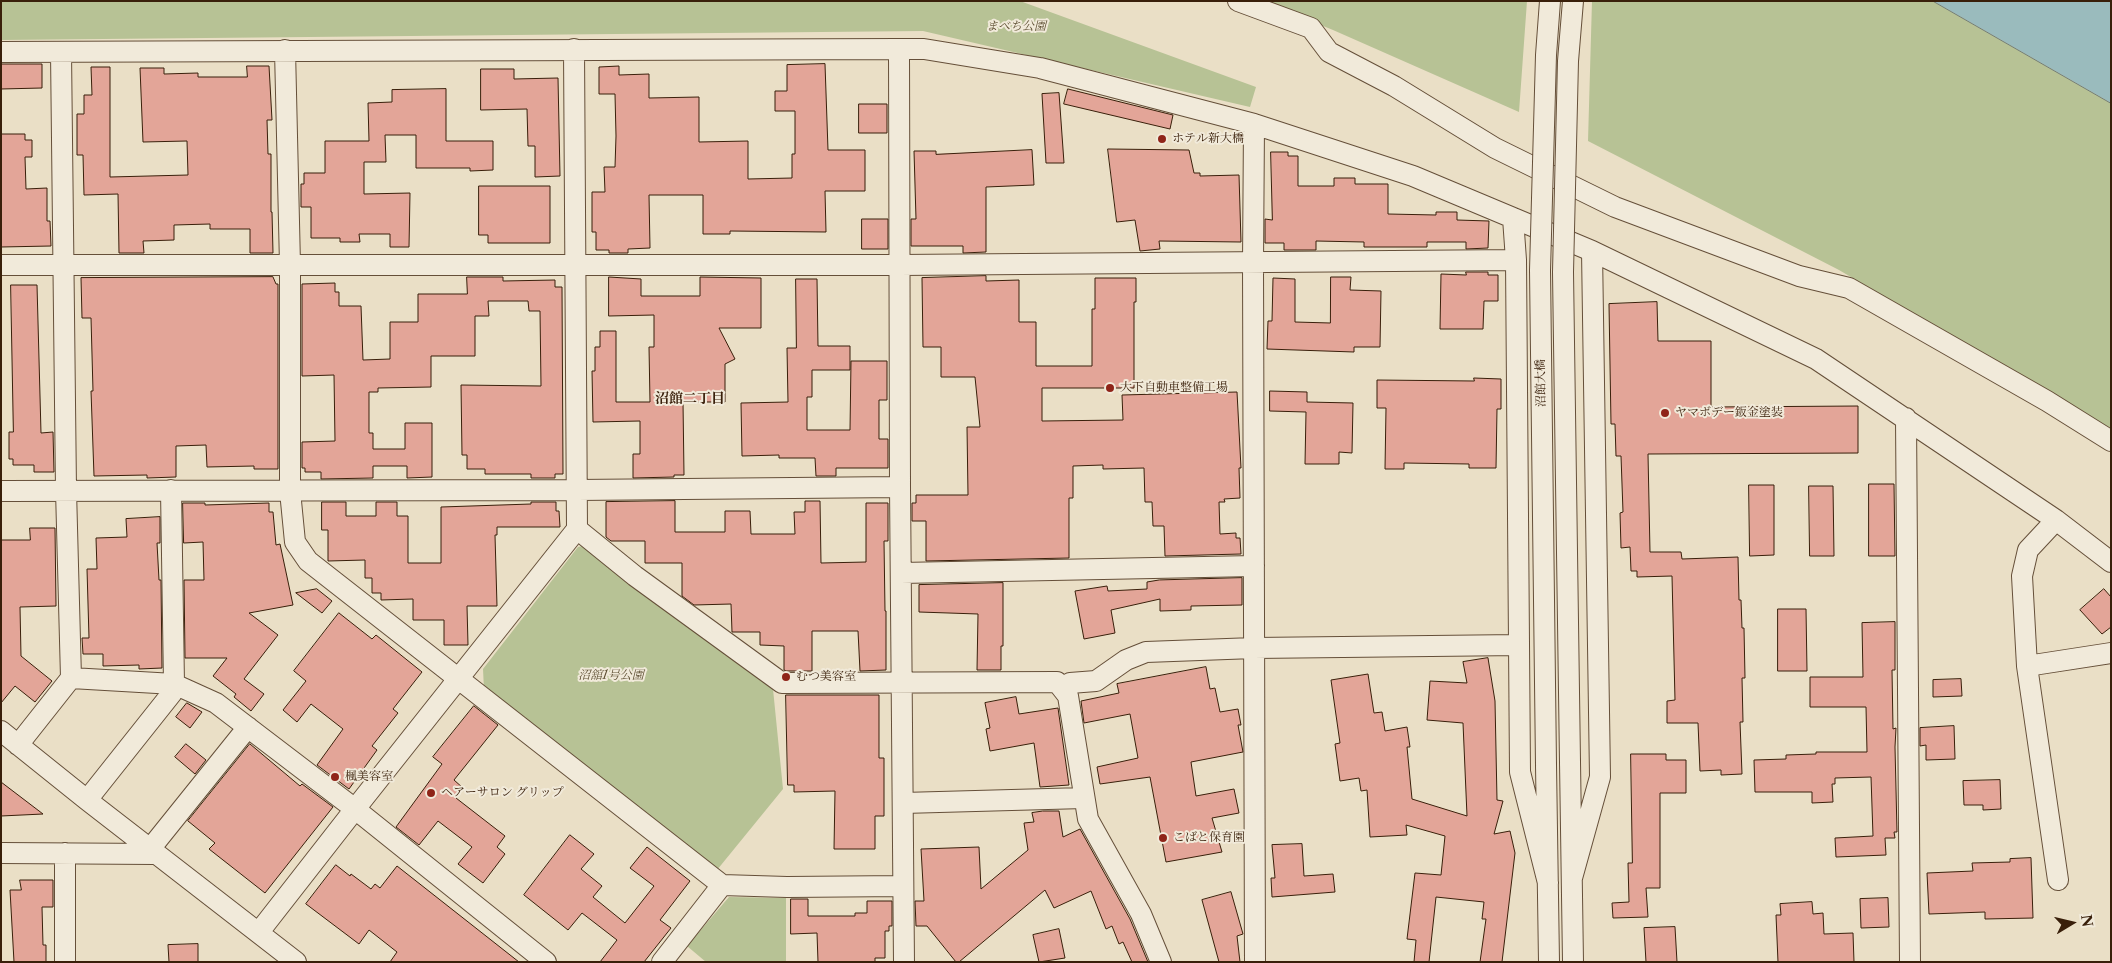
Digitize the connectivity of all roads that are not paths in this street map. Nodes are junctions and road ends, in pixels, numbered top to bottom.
1 (1238, 1) edge
2 (1550, 1) edge
3 (1573, 1) edge
4 (900, 48) junction
5 (574, 49) junction
6 (285, 50) junction
7 (1, 52) edge
8 (61, 52) junction
9 (1254, 124) junction
10 (1513, 218) junction
11 (1592, 251) junction
12 (1516, 260) junction
13 (1253, 263) junction
14 (1, 265) edge
15 (65, 265) junction
16 (290, 265) junction
17 (900, 265) junction
18 (576, 266) junction
19 (1906, 418) junction
20 (2111, 442) edge
21 (900, 487) junction
22 (66, 490) junction
23 (171, 490) junction
24 (577, 490) junction
25 (1, 491) edge
26 (290, 491) junction
27 (2056, 520) junction
28 (577, 529) junction
29 (2111, 562) edge
30 (1254, 566) junction
31 (901, 573) junction
32 (1518, 645) junction
33 (1254, 648) junction
34 (2111, 653) edge
35 (2027, 666) junction
36 (71, 678) junction
37 (458, 680) junction
38 (902, 682) junction
39 (174, 684) junction
40 (1062, 688) junction
41 (248, 727) junction
42 (1, 732) edge
43 (18, 745) junction
44 (1084, 798) junction
45 (87, 800) junction
46 (903, 803) junction
47 (354, 809) junction
48 (153, 851) junction
49 (1, 853) edge
50 (65, 853) junction
51 (1572, 878) junction
52 (2058, 880) dead end
53 (1548, 883) junction
54 (722, 885) junction
55 (903, 886) junction
56 (259, 932) junction
57 (65, 962) edge
58 (296, 962) edge
59 (546, 962) edge
60 (662, 962) edge
61 (904, 962) edge
62 (1161, 962) edge
63 (1255, 962) edge
64 (1549, 962) edge
65 (1573, 962) edge
66 (1910, 962) edge

1 - 20 street
2 - 53 street, 沼館大橋, bridge
3 - 51 street, 沼館大橋, bridge
4 - 5 street
4 - 9 street
4 - 17 street
5 - 6 street
5 - 18 street
6 - 8 street
6 - 16 street
7 - 8 street
8 - 15 street
9 - 10 street
9 - 13 street
10 - 11 street
10 - 12 street
11 - 19 street
11 - 51 street
12 - 13 street
12 - 32 street
13 - 17 street
13 - 30 street
14 - 15 street
15 - 16 street
15 - 22 street
16 - 18 street
16 - 26 street
17 - 18 street
17 - 21 street
18 - 24 street
19 - 27 street
19 - 66 street
21 - 24 street
21 - 31 street
22 - 23 street
22 - 25 street
22 - 36 street
23 - 26 street
23 - 39 street
24 - 26 street
24 - 28 street
26 - 37 street
27 - 29 street
27 - 35 street
28 - 37 street
28 - 38 street
30 - 31 street
30 - 33 street
31 - 38 street
32 - 33 street
32 - 53 street
33 - 40 street
33 - 63 street
34 - 35 street
35 - 52 street
36 - 39 street
36 - 43 street
37 - 47 street
37 - 54 street
38 - 40 street
38 - 46 street
39 - 41 street
39 - 45 street
40 - 44 street
41 - 47 street
41 - 48 street
42 - 43 street
43 - 45 street
44 - 46 street
44 - 62 street
45 - 48 street
46 - 55 street
47 - 56 street
47 - 59 street
48 - 50 street
48 - 56 street
49 - 50 street
50 - 57 street
51 - 65 street, 沼館大橋
53 - 64 street
54 - 55 street
54 - 60 street
55 - 61 street
56 - 58 street

